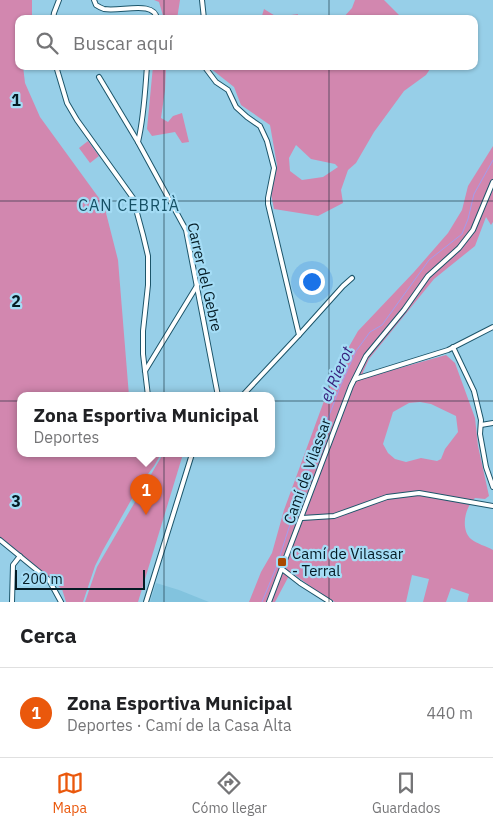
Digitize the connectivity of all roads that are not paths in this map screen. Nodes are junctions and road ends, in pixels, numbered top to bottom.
1 (59, 0) edge
2 (94, 0) edge
3 (202, 0) edge
4 (131, 3) dead end
5 (150, 4) dead end
6 (54, 15) edge
7 (156, 15) edge
8 (204, 15) edge
9 (57, 70) edge
10 (147, 70) edge
11 (207, 70) edge
12 (99, 77) dead end
13 (138, 142) junction
14 (493, 182) edge
15 (352, 278) dead end
16 (198, 284) junction
17 (493, 328) edge
18 (299, 335) junction
19 (453, 347) junction
20 (145, 371) junction
21 (354, 379) junction
22 (148, 392) edge
23 (217, 392) edge
24 (246, 392) edge
25 (493, 423) edge
26 (481, 424) junction
27 (191, 457) edge
28 (493, 487) edge
29 (493, 506) edge
30 (302, 518) junction
31 (0, 540) edge
32 (20, 556) junction
33 (282, 569) junction
34 (12, 602) edge
35 (61, 602) edge
36 (146, 602) edge
37 (269, 602) edge
38 (330, 602) edge

1 - 6 street
2 - 4 street
3 - 8 street
5 - 7 street
9 - 20 street
10 - 13 street
11 - 18 street
12 - 13 street, Carrer del Gebre
13 - 16 street, Carrer del Gebre
14 - 21 street, Camí de Vilassar
15 - 18 street
16 - 20 street
16 - 23 street, Carrer del Gebre
17 - 19 street
18 - 24 street
19 - 21 street
19 - 26 street
20 - 22 street
21 - 30 street, Camí de Vilassar
25 - 26 street
26 - 28 street
27 - 36 street
29 - 30 street
30 - 33 street, Camí de Vilassar
31 - 32 street
32 - 34 street
32 - 35 street
33 - 37 street, Camí de Vilassar
33 - 38 street

